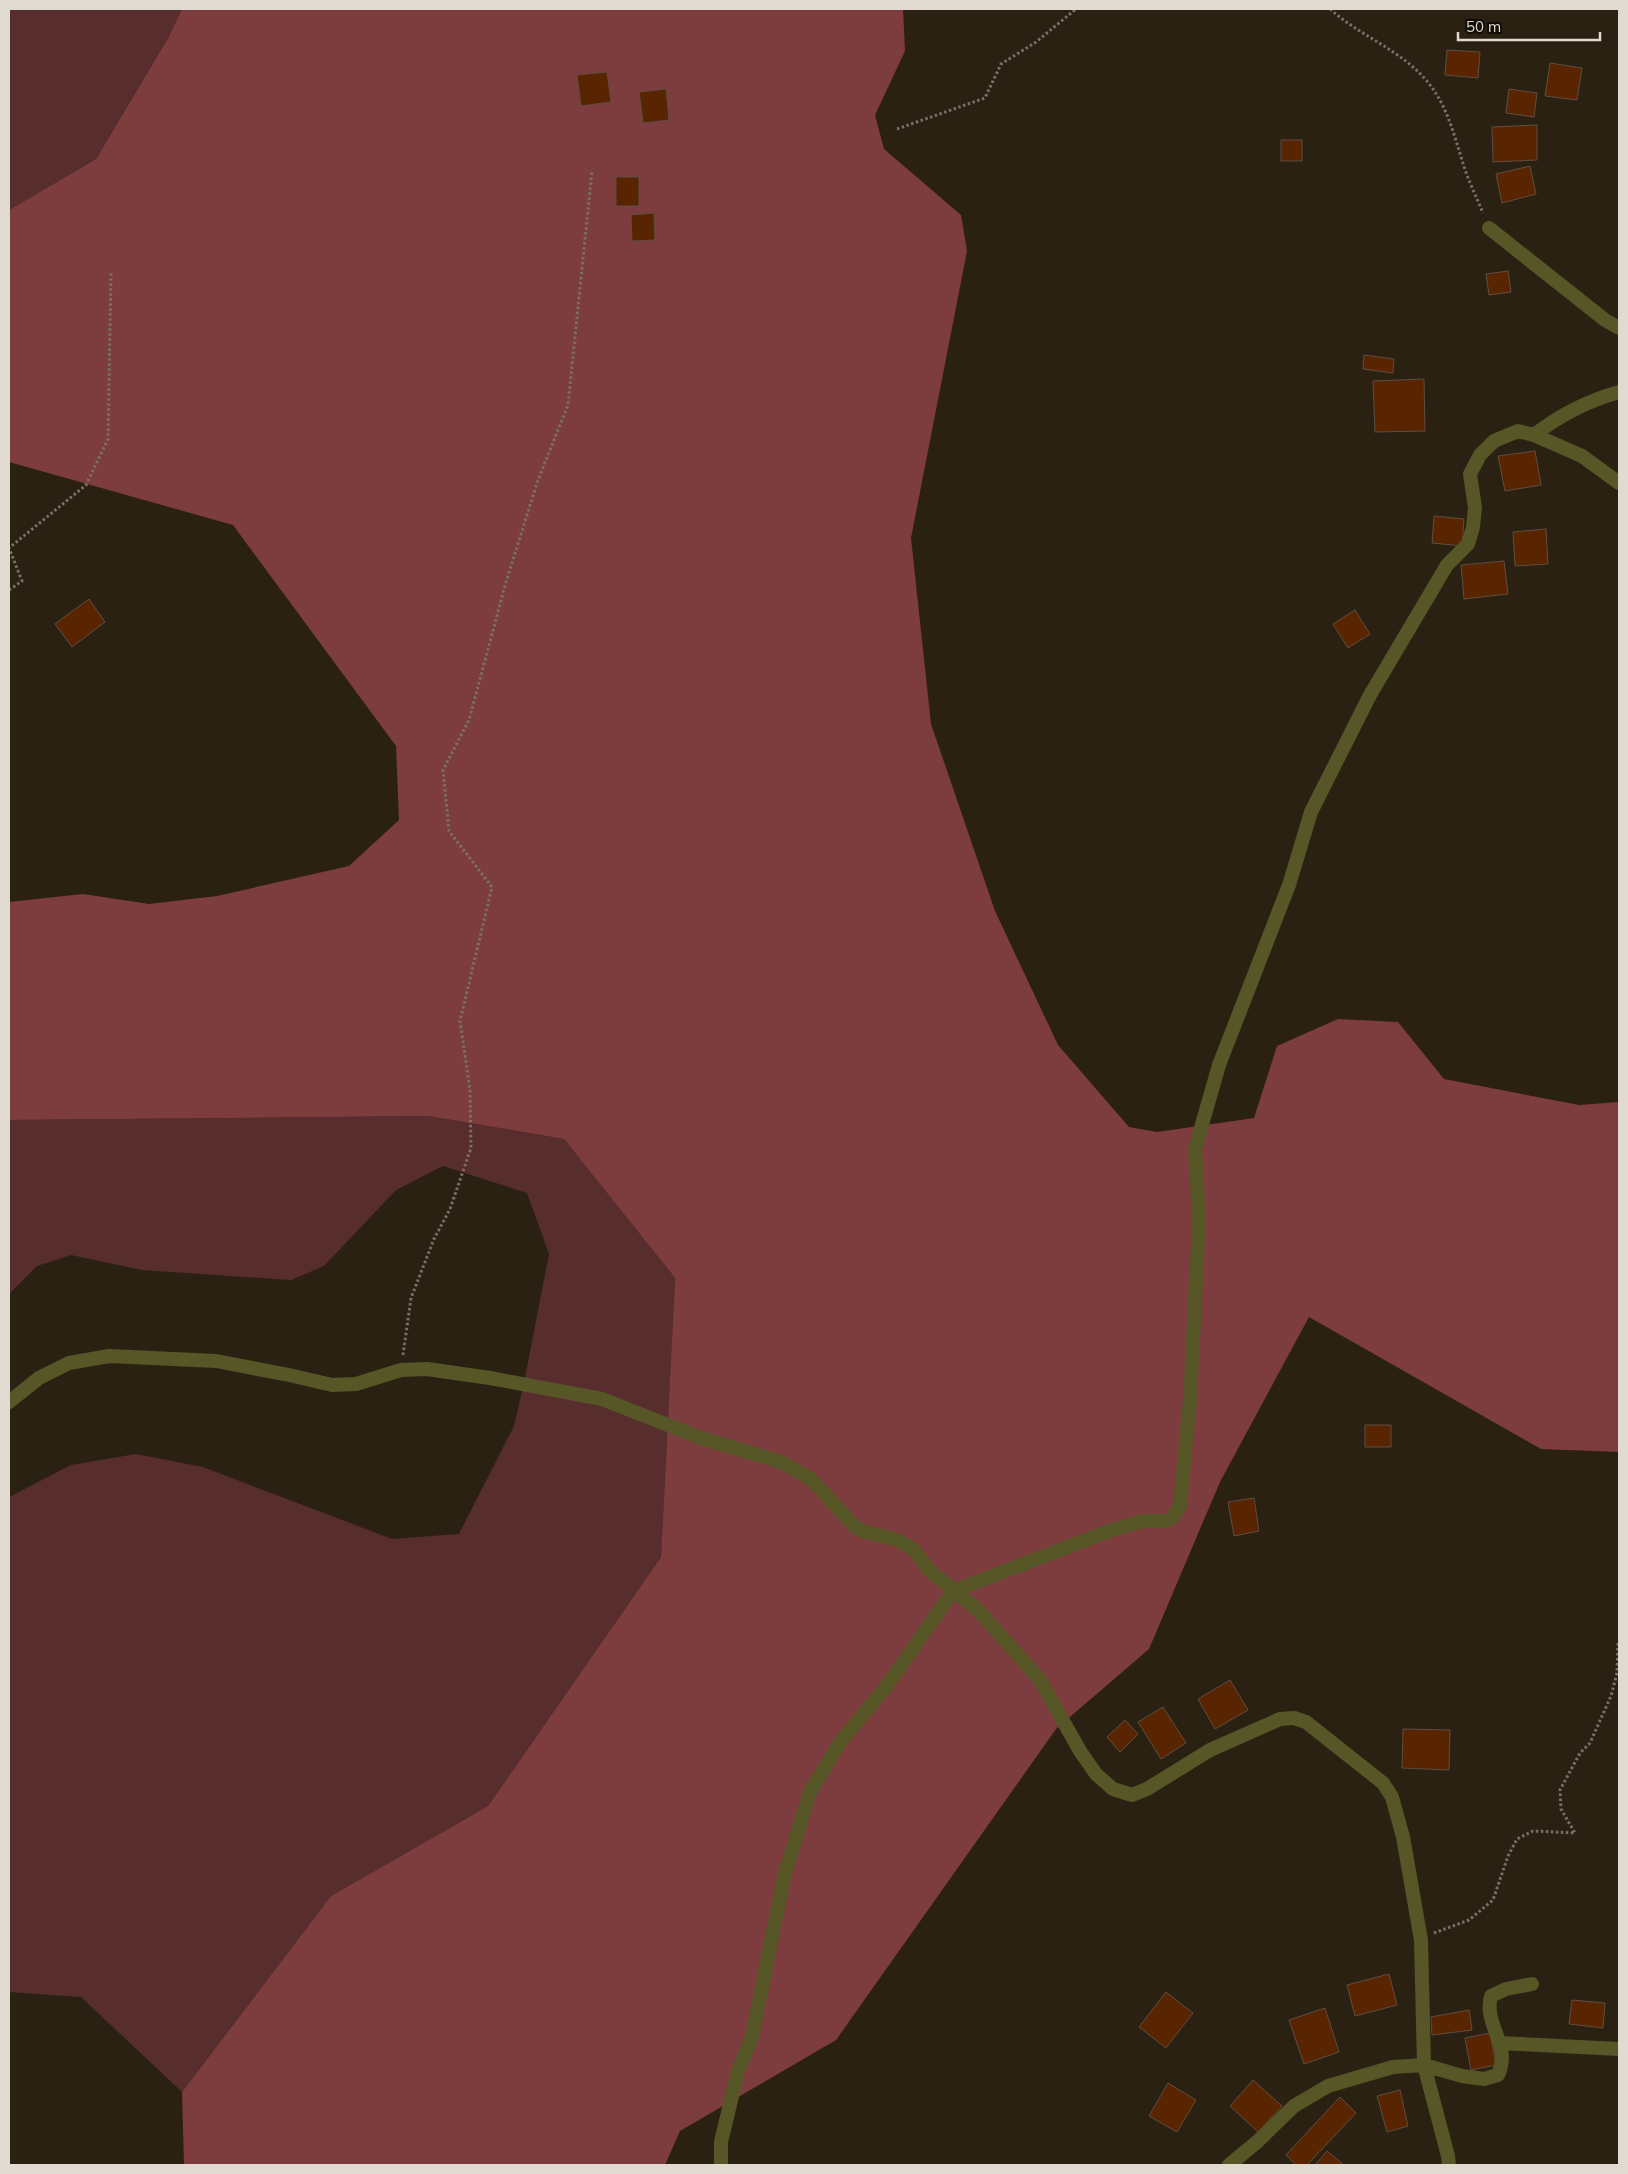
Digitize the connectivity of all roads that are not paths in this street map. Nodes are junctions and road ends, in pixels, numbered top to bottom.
1 (1489, 228) road end
2 (1619, 328) edge
3 (1619, 392) edge
4 (1534, 435) junction
5 (1619, 483) edge
6 (9, 1402) edge
7 (954, 1591) junction
8 (1532, 1984) dead end
9 (1500, 2043) junction
10 (1619, 2049) edge
11 (1424, 2065) junction
12 (1232, 2164) edge
13 (721, 2165) edge
14 (1449, 2165) edge

1 - 2 street
3 - 4 street
4 - 5 street
4 - 7 street
6 - 7 street
7 - 11 street
7 - 13 street
8 - 9 street
9 - 10 street
9 - 11 street
11 - 12 street
11 - 14 street

